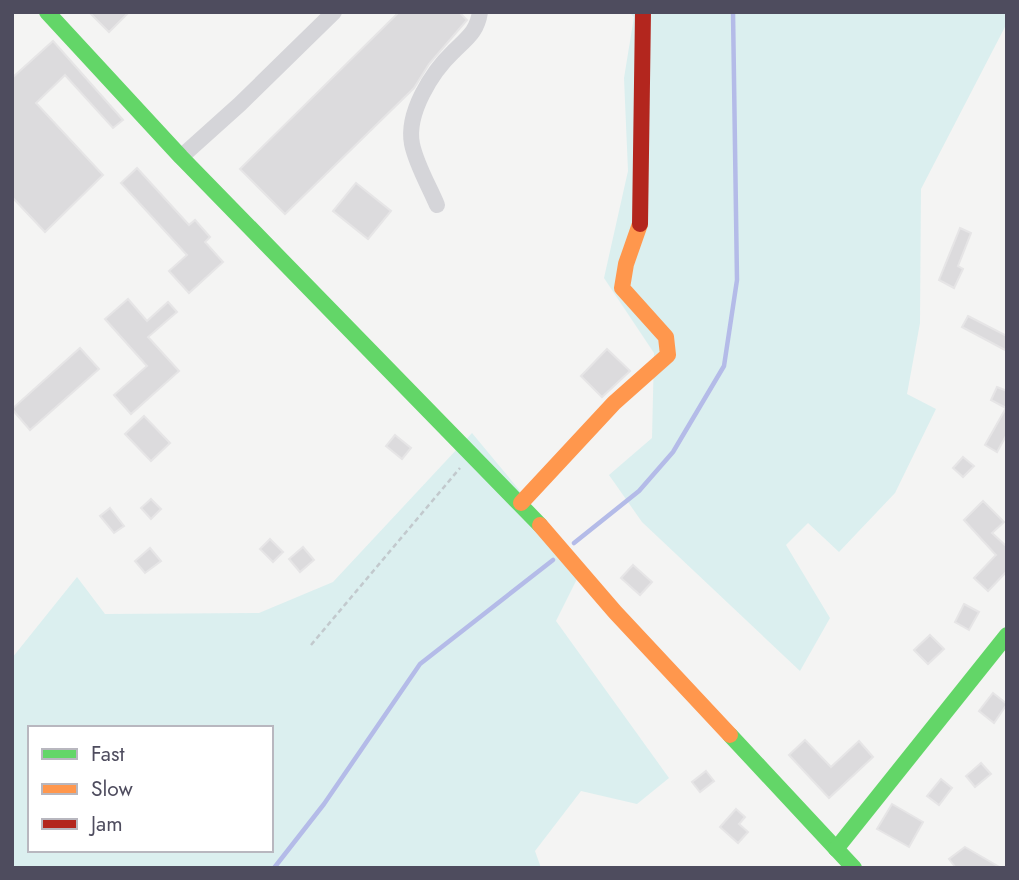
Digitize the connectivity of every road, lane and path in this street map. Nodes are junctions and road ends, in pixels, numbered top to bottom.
1 (47, 12) edge
2 (334, 12) edge
3 (480, 12) edge
4 (643, 12) edge
5 (181, 157) junction
6 (437, 205) dead end
7 (471, 456) junction
8 (521, 503) junction
9 (1007, 635) edge
10 (311, 645) dead end
11 (1000, 654) edge
12 (836, 849) junction
13 (854, 868) edge

1 - 5 street
2 - 5 street
3 - 6 street
4 - 8 street
5 - 7 street
7 - 8 street
7 - 10 path
8 - 12 street
9 - 11 street
11 - 12 street
12 - 13 street

